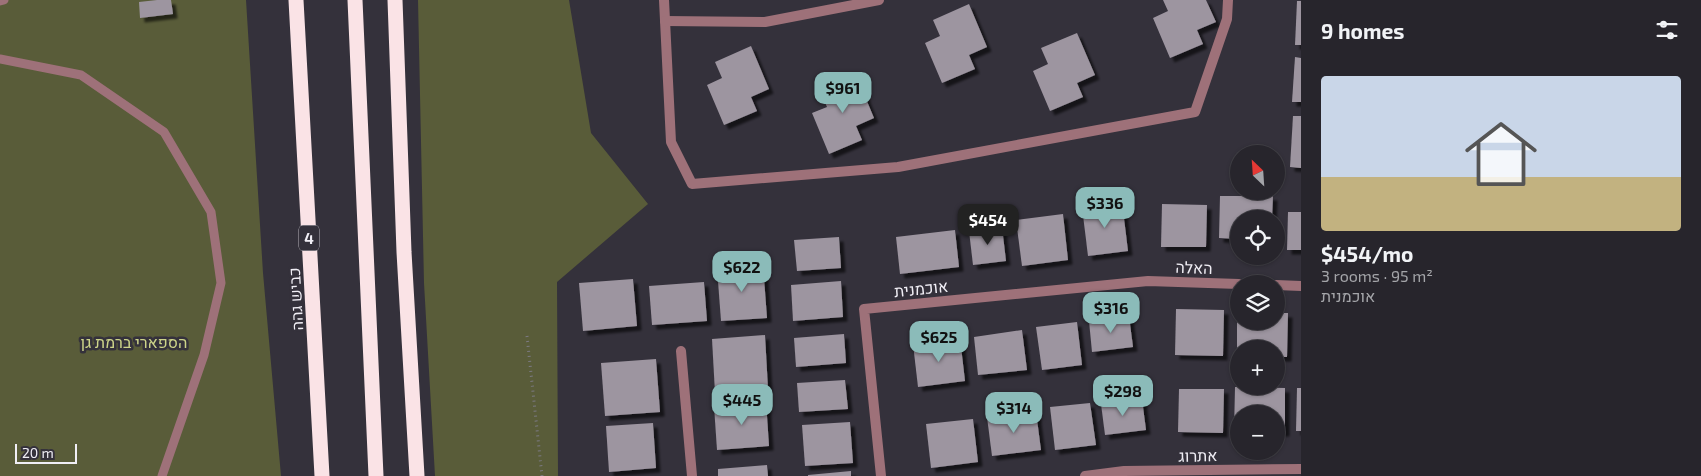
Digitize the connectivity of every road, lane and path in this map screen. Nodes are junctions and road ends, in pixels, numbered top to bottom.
1 (4, 0) edge
2 (296, 0) edge
3 (355, 0) edge
4 (395, 0) edge
5 (664, 0) edge
6 (879, 0) edge
7 (1228, 0) edge
8 (0, 1) edge
9 (665, 21) junction
10 (0, 60) edge
11 (1148, 281) joint
12 (1230, 284) edge
13 (1285, 285) edge
14 (1301, 286) edge
15 (527, 336) dead end
16 (681, 351) dead end
17 (1301, 469) edge
18 (162, 476) edge
19 (322, 476) edge
20 (376, 476) edge
21 (417, 476) edge
22 (542, 476) edge
23 (692, 476) edge
24 (881, 476) edge
25 (1085, 476) edge

1 - 8 lane
2 - 19 highway, כביש גהה / 4
3 - 20 highway
4 - 21 highway
5 - 9 street
6 - 9 street
7 - 9 street
10 - 18 lane
11 - 12 street, האלה
11 - 24 street, אוכמנית
13 - 14 street
15 - 22 path
16 - 23 street
17 - 25 street, אתרוג

